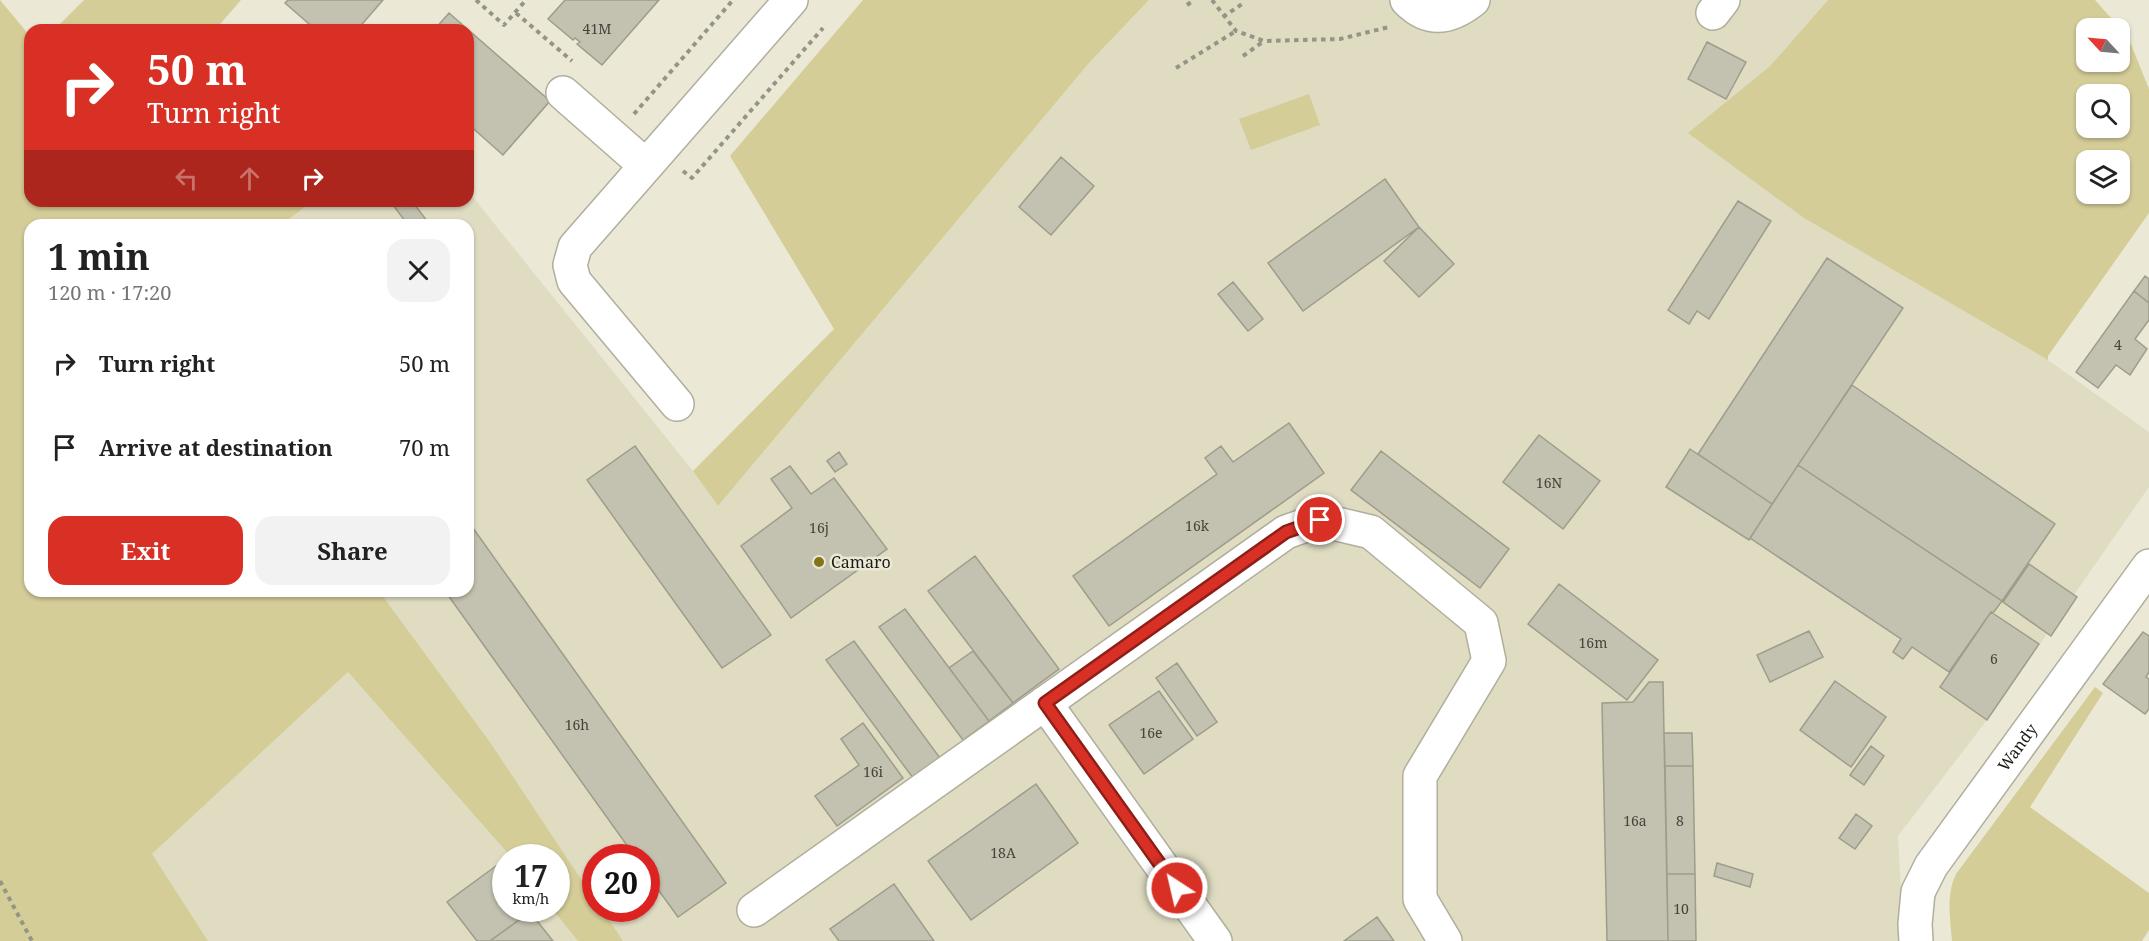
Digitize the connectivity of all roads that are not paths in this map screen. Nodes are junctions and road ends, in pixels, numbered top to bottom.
1 (791, 0) edge
2 (1473, 0) edge
3 (1412, 5) edge
4 (563, 93) dead end
5 (652, 158) junction
6 (677, 404) dead end
7 (2149, 566) edge
8 (1045, 703) junction
9 (754, 910) dead end
10 (1215, 941) edge
11 (1445, 941) edge
12 (1916, 941) edge

1 - 5 street
2 - 3 street
4 - 5 street
5 - 6 street
7 - 12 street, Wandy
8 - 9 street
8 - 10 street
8 - 11 street

